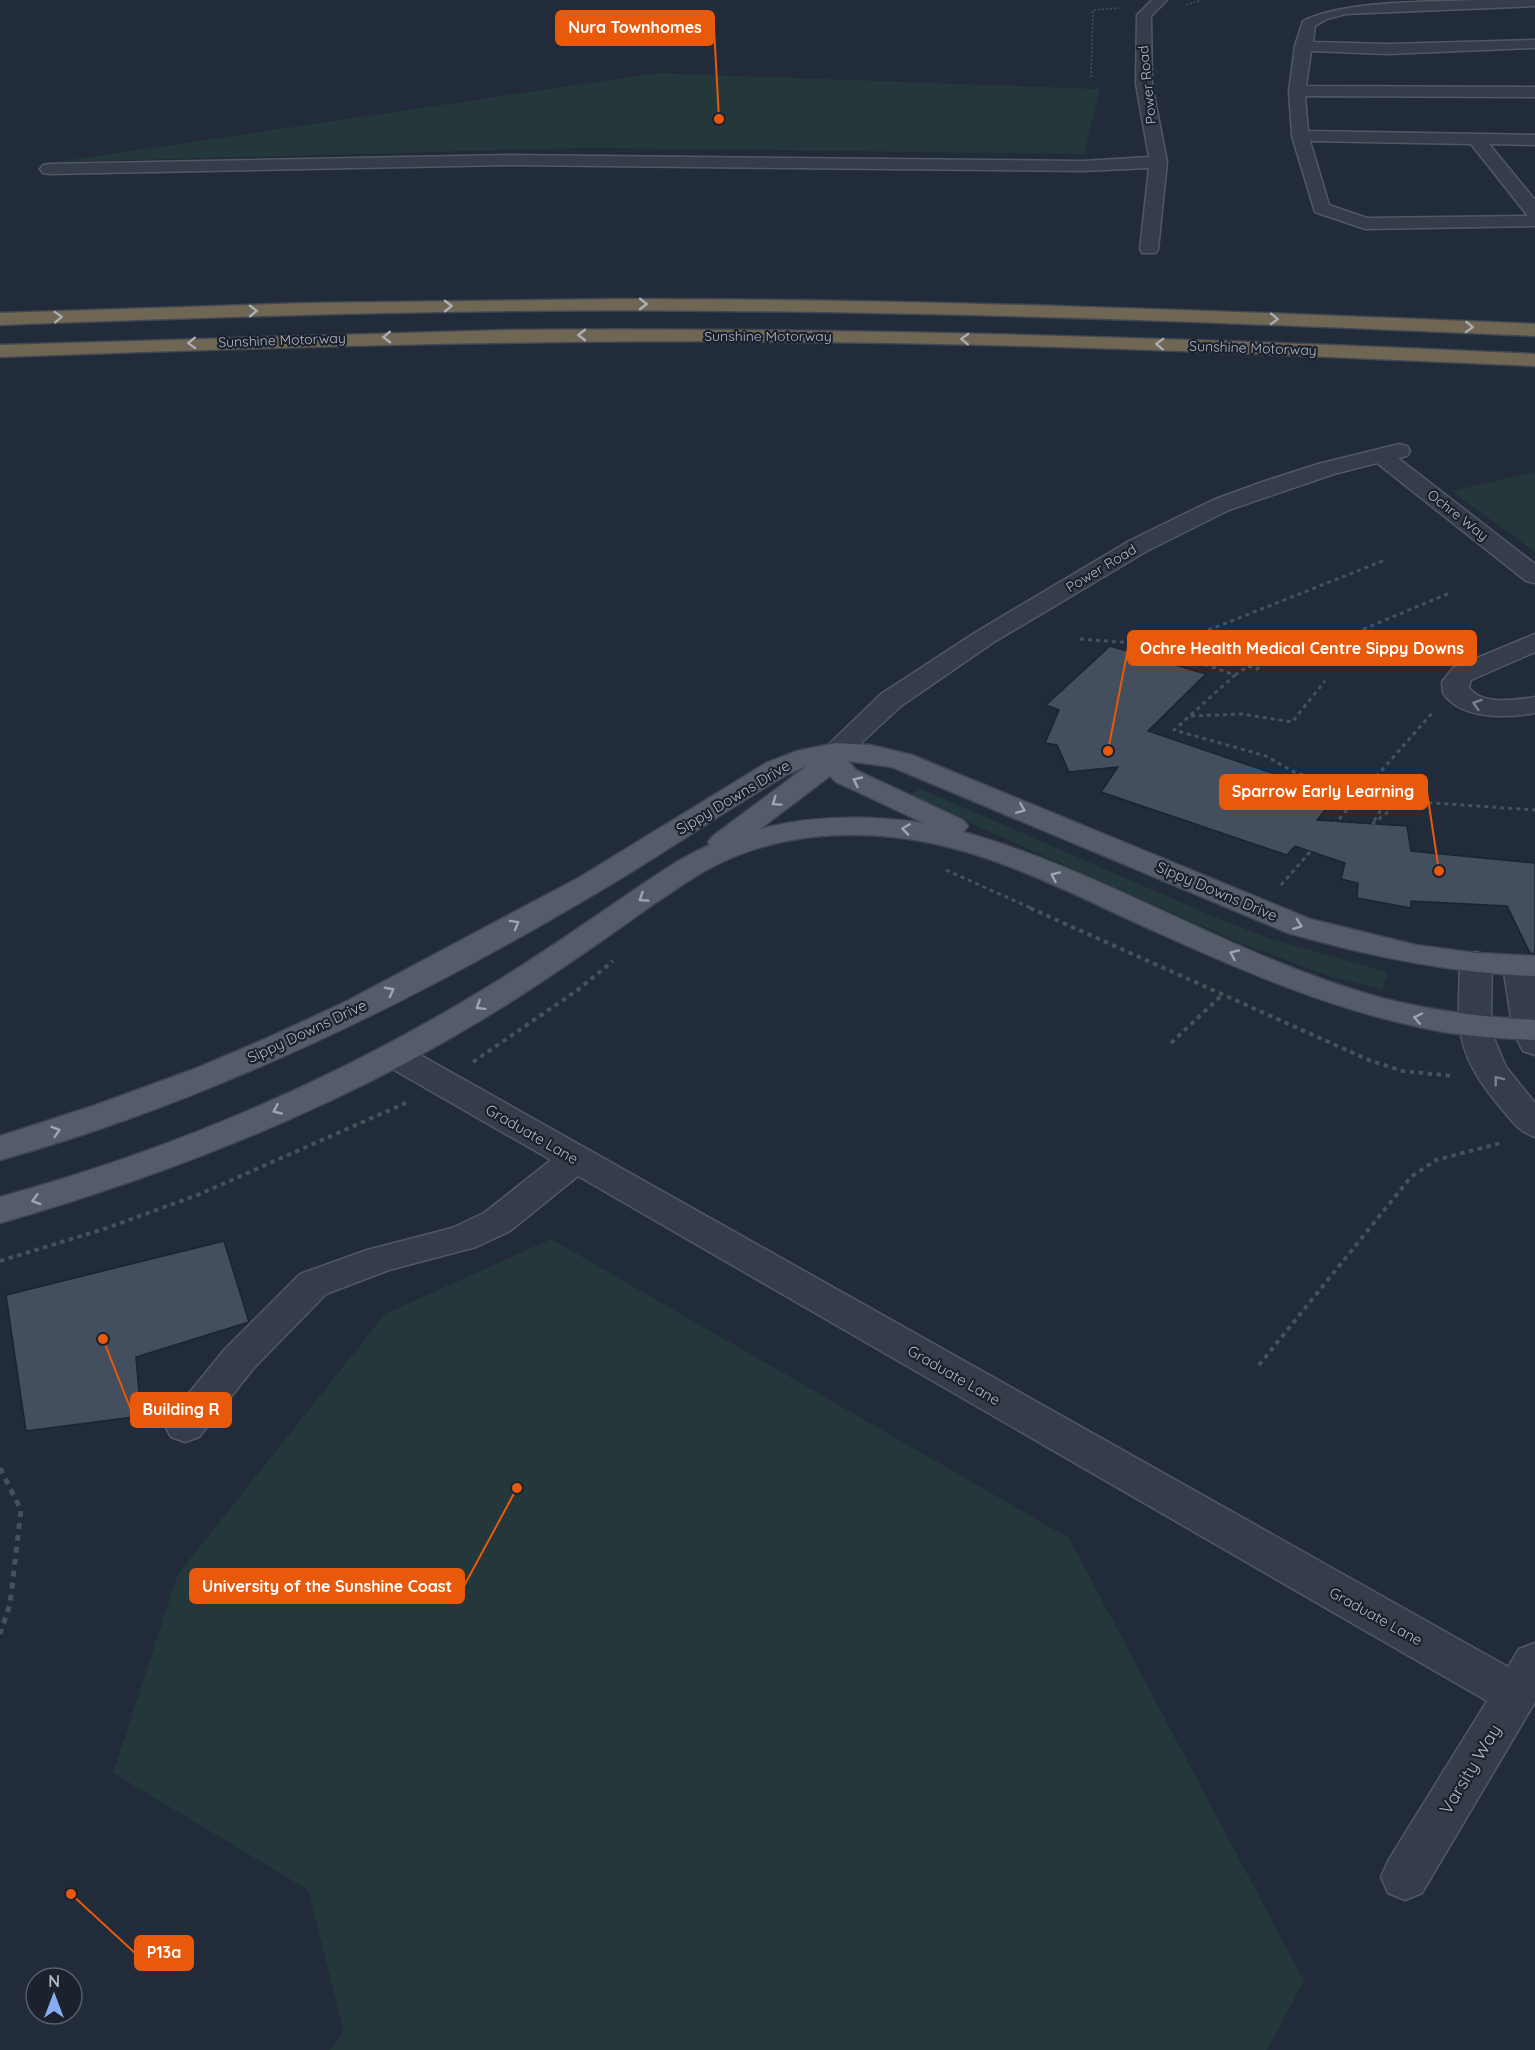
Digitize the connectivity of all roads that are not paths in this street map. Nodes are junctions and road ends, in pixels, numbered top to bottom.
1 (1160, 0) edge
2 (1535, 2) edge
3 (1535, 44) edge
4 (1303, 46) junction
5 (1297, 91) junction
6 (1535, 92) edge
7 (1300, 136) junction
8 (1476, 139) junction
9 (1535, 140) edge
10 (1158, 162) junction
11 (48, 169) dead end
12 (1535, 212) edge
13 (1535, 221) edge
14 (1149, 249) dead end
15 (0, 319) edge
16 (1530, 329) edge
17 (1261, 348) junction
18 (0, 351) edge
19 (1535, 360) edge
20 (1535, 370) edge
21 (1390, 453) joint
22 (1535, 576) edge
23 (1535, 642) edge
24 (1535, 705) edge
25 (836, 751) junction
26 (1003, 853) junction
27 (691, 866) junction
28 (1476, 962) junction
29 (1527, 966) edge
30 (1476, 1026) junction
31 (1533, 1035) edge
32 (394, 1055) junction
33 (1535, 1125) edge
34 (0, 1148) edge
35 (575, 1159) junction
36 (0, 1210) edge
37 (185, 1426) dead end
38 (1525, 1678) edge
39 (1405, 1877) dead end

1 - 10 street, Power Road
2 - 4 street
3 - 4 street
4 - 5 street
5 - 6 street
5 - 7 street
7 - 8 street
7 - 13 street
8 - 9 street
8 - 12 street
10 - 11 street
10 - 14 street, Power Road
15 -> 16 highway, Sunshine Motorway
17 -> 18 highway, Sunshine Motorway
17 - 19 highway, Sunshine Motorway
17 - 20 highway
21 - 22 street, Ochre Way
21 - 25 street, Power Road
24 -> 23 street
26 -> 25 main road
25 -> 27 main road
25 -> 28 main road, Sippy Downs Drive
34 -> 25 main road, Sippy Downs Drive
26 -> 27 main road
30 -> 26 main road
27 -> 32 main road
28 - 29 main road, Sippy Downs Drive
28 - 30 street
29 - 31 street
30 - 31 main road
33 -> 30 street
32 - 35 street, Graduate Lane
32 -> 36 main road
35 - 37 street
35 - 38 street, Graduate Lane
38 - 39 street, Varsity Way

